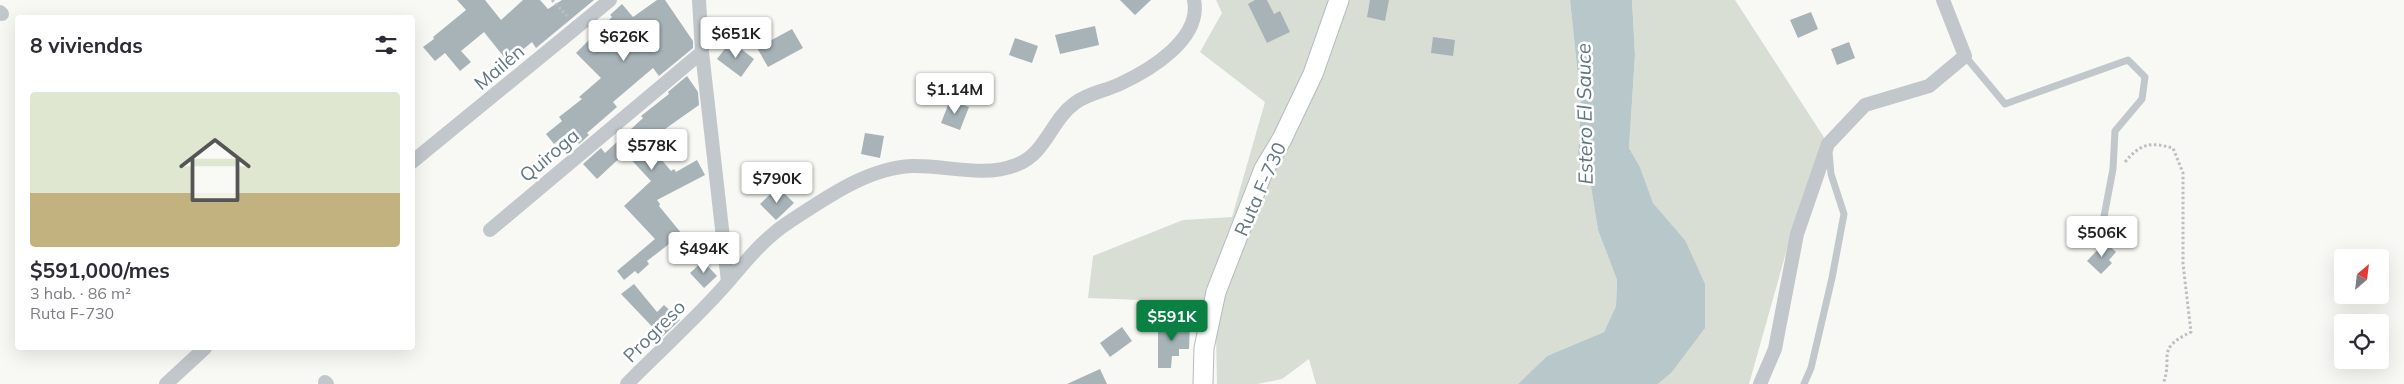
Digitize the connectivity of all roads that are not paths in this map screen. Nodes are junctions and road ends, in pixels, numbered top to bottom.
1 (610, 0) edge
2 (698, 0) edge
3 (1194, 0) edge
4 (1339, 0) edge
5 (1943, 0) edge
6 (702, 52) junction
7 (1965, 56) junction
8 (1828, 144) junction
9 (415, 160) edge
10 (2102, 227) dead end
11 (490, 230) dead end
12 (728, 282) junction
13 (203, 350) edge
14 (166, 384) edge
15 (627, 384) edge
16 (1203, 384) edge
17 (1760, 384) edge
18 (1804, 384) edge

1 - 9 street, Mailén
2 - 6 street
3 - 12 street, Progreso
4 - 16 street, Ruta F-730
5 - 7 street
6 - 11 street, Quiroga
6 - 12 street
7 - 8 street
7 - 10 lane
8 - 17 street
8 - 18 lane
12 - 15 street, Progreso
13 - 14 street

